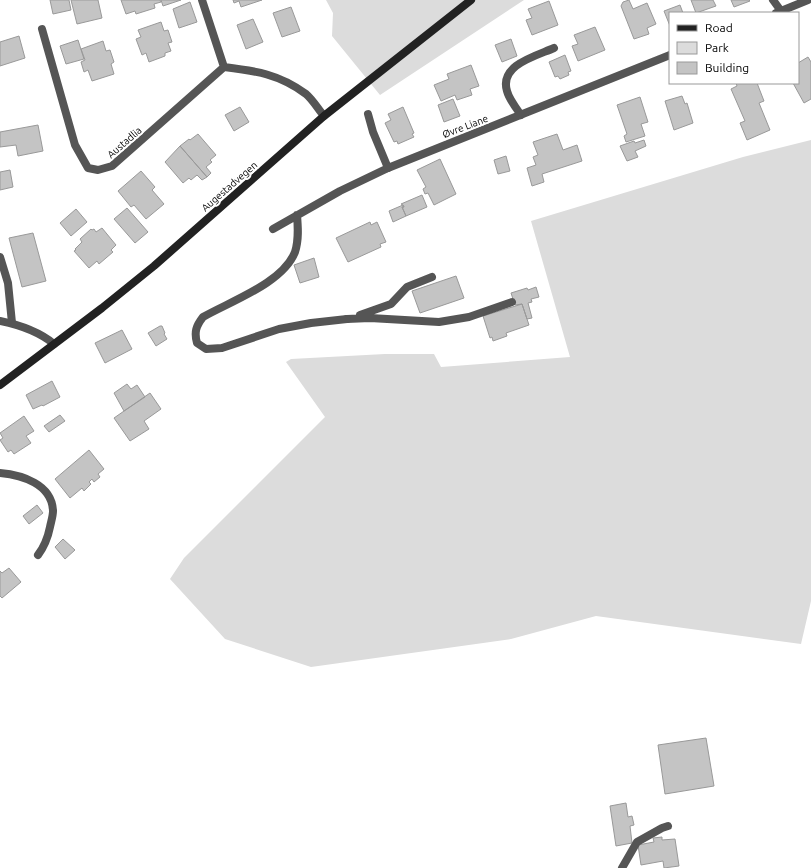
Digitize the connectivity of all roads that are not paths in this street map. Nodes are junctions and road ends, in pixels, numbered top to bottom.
1 (202, 0) edge
2 (471, 0) edge
3 (773, 0) edge
4 (808, 0) edge
5 (779, 12) edge
6 (42, 29) dead end
7 (554, 48) dead end
8 (669, 55) edge
9 (224, 67) junction
10 (368, 114) dead end
11 (324, 116) junction
12 (521, 116) junction
13 (388, 168) junction
14 (297, 215) junction
15 (273, 229) dead end
16 (0, 257) edge
17 (432, 277) dead end
18 (512, 302) dead end
19 (347, 319) junction
20 (0, 321) edge
21 (12, 323) junction
22 (54, 344) junction
23 (0, 384) edge
24 (0, 473) edge
25 (38, 555) dead end
26 (668, 826) dead end
27 (622, 868) edge

1 - 9 street
2 - 11 main road, Augestadvegen
3 - 5 street
4 - 5 street
6 - 9 street, Austadlia
7 - 12 street
8 - 12 street, Øvre Liane
9 - 11 street
10 - 13 street
11 - 22 main road, Augestadvegen
12 - 13 street, Øvre Liane
13 - 14 street, Øvre Liane
14 - 15 street, Øvre Liane
14 - 19 street
16 - 21 street
17 - 19 street
18 - 19 street
20 - 21 street
21 - 22 street
22 - 23 main road, Augestadvegen
24 - 25 street
26 - 27 street

